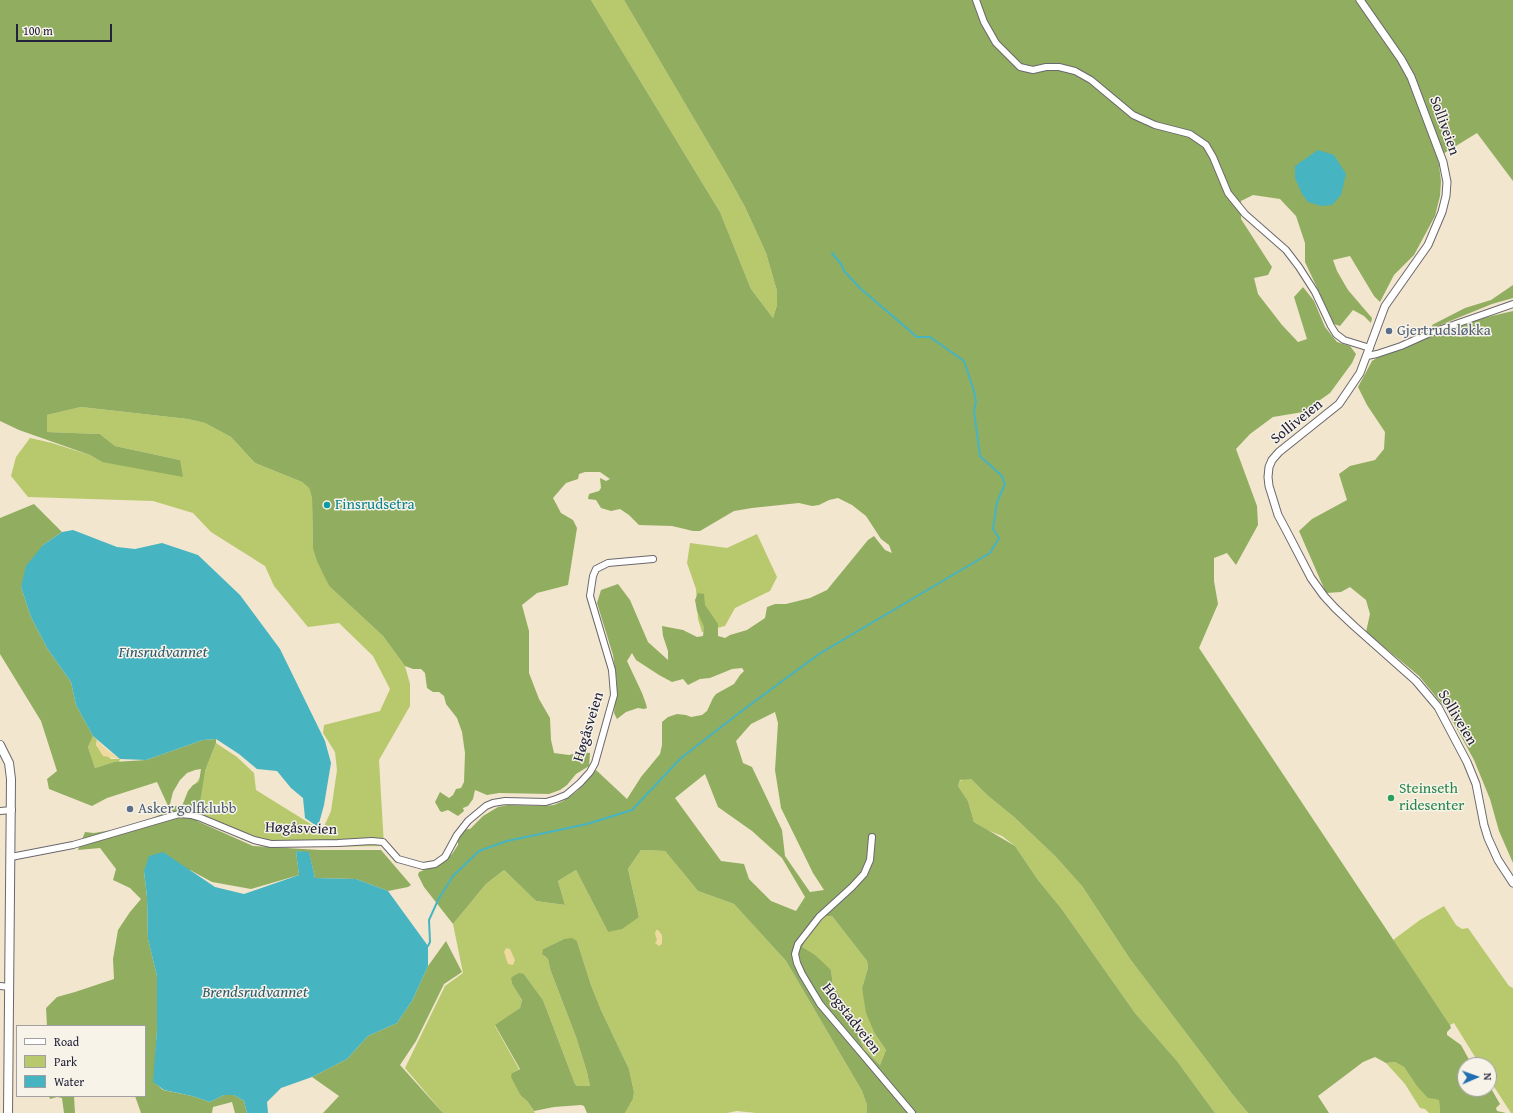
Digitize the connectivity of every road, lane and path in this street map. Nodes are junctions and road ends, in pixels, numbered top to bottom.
1 (976, 0) edge
2 (1360, 0) edge
3 (1513, 304) edge
4 (1370, 348) junction
5 (1368, 356) junction
6 (653, 559) dead end
7 (0, 745) edge
8 (12, 810) junction
9 (0, 811) edge
10 (872, 838) dead end
11 (12, 857) junction
12 (1513, 883) edge
13 (0, 986) edge
14 (10, 987) junction
15 (8, 1113) edge
16 (912, 1113) edge

1 - 4 street
2 - 4 street, Solliveien
3 - 5 street
4 - 5 street, Solliveien
5 - 12 street, Solliveien
6 - 11 street, Høgåsveien
7 - 8 main road
8 - 9 street
8 - 11 main road
10 - 16 street, Hogstadveien
11 - 14 main road
13 - 14 street
14 - 15 main road

